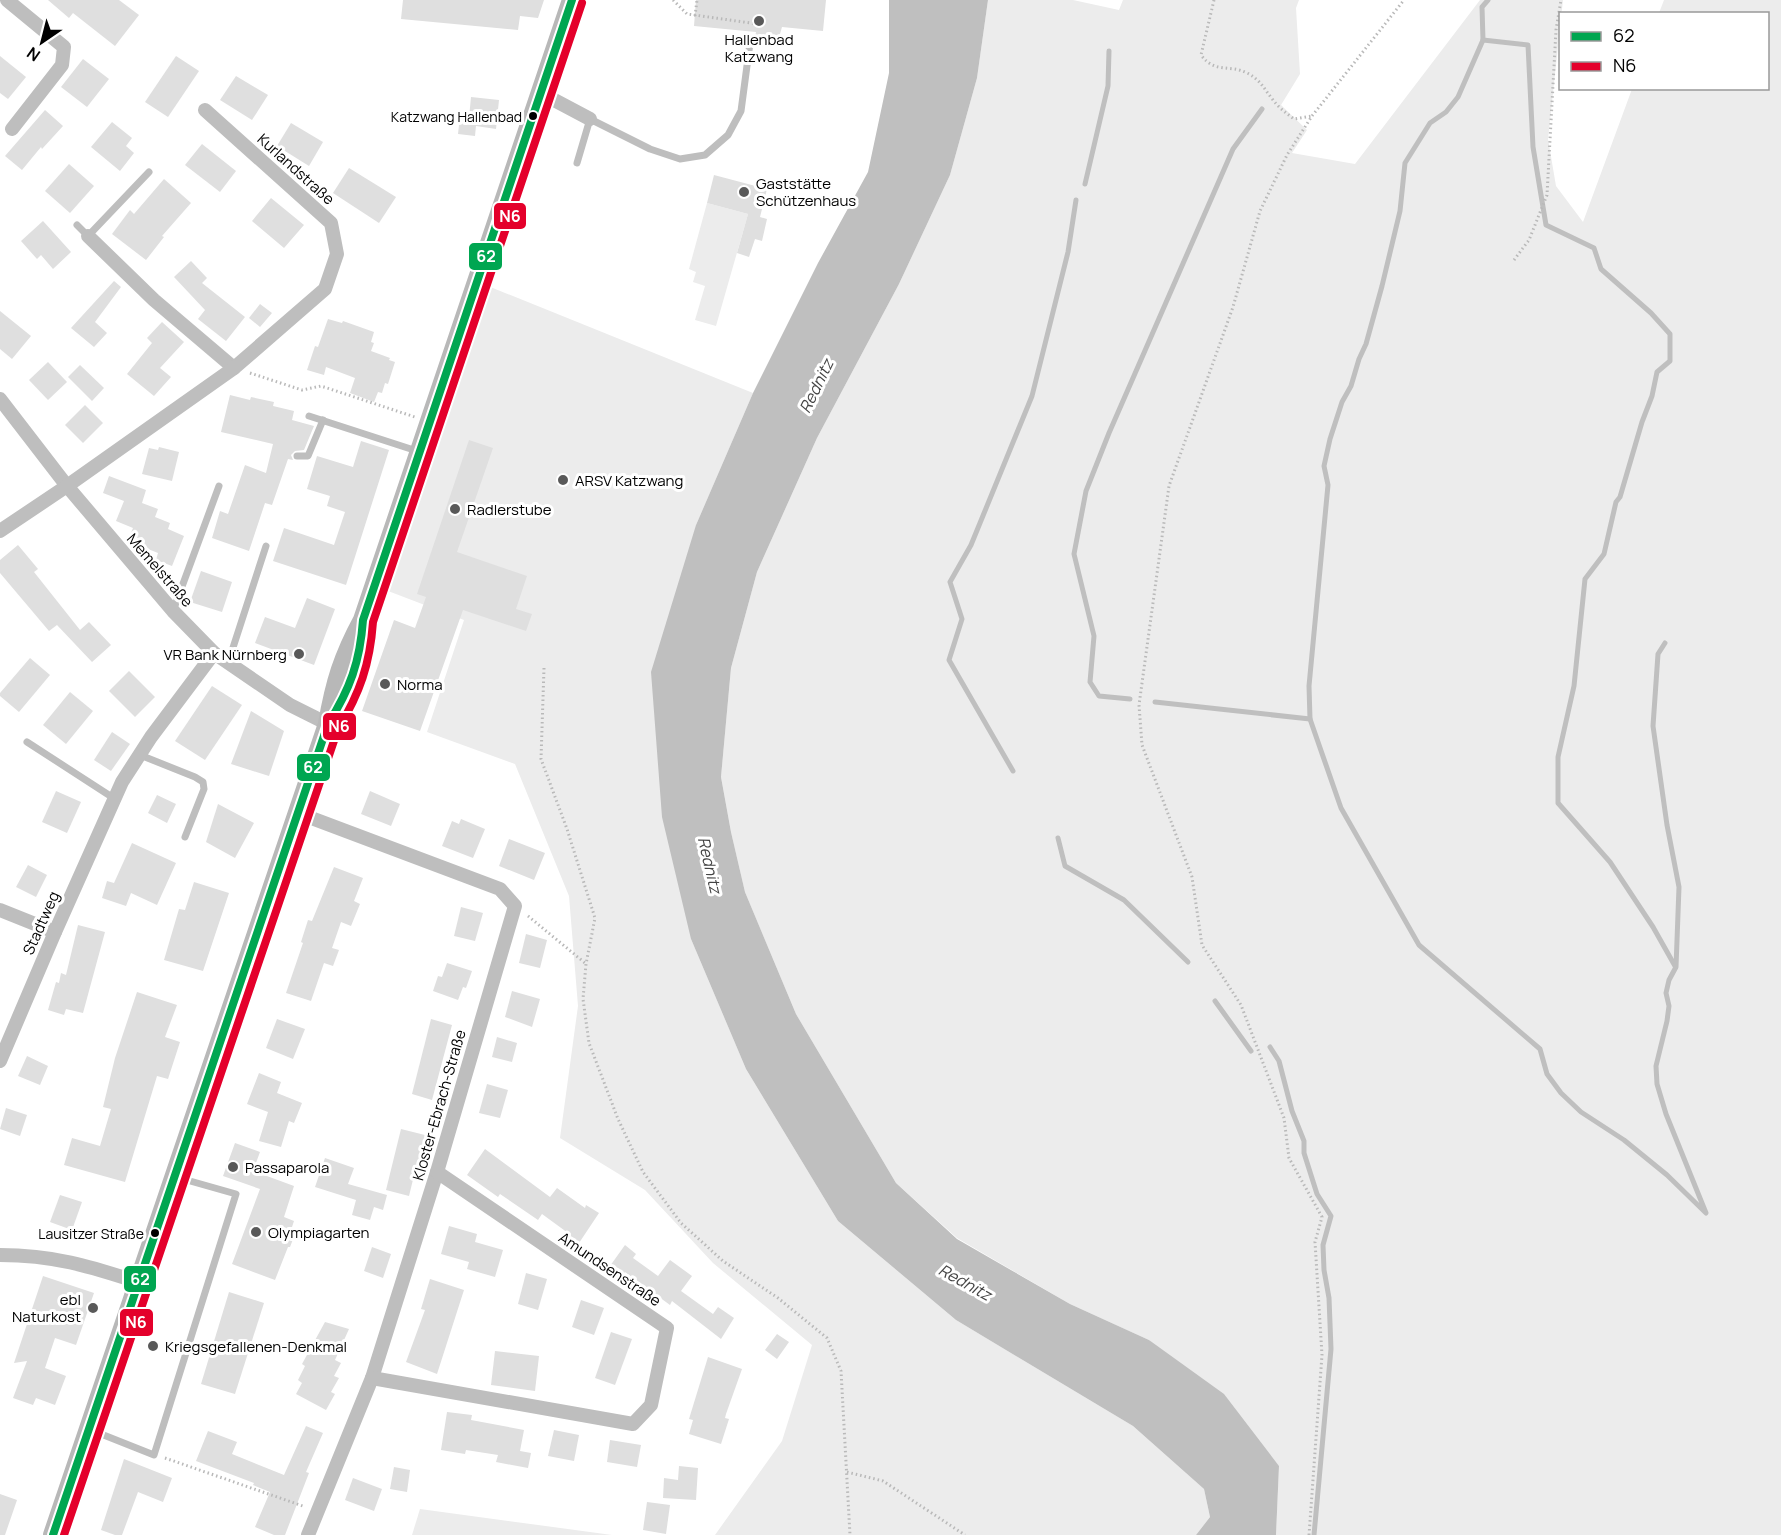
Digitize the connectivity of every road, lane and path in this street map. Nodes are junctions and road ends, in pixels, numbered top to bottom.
1 (8, 0) edge
2 (572, 0) edge
3 (673, 0) edge
4 (697, 0) edge
5 (1214, 0) edge
6 (1404, 0) edge
7 (1561, 0) edge
8 (695, 16) junction
9 (758, 24) dead end
10 (750, 43) dead end
11 (541, 93) junction
12 (206, 110) dead end
13 (1312, 116) junction
14 (590, 119) junction
15 (12, 129) dead end
16 (577, 163) dead end
17 (149, 172) dead end
18 (76, 225) dead end
19 (88, 237) junction
20 (1514, 260) dead end
21 (234, 368) junction
22 (0, 399) edge
23 (309, 416) dead end
24 (322, 420) junction
25 (430, 422) junction
26 (420, 452) junction
27 (297, 456) dead end
28 (67, 486) junction
29 (219, 486) dead end
30 (0, 531) edge
31 (266, 546) dead end
32 (172, 611) junction
33 (214, 653) junction
34 (228, 663) junction
35 (544, 668) dead end
36 (328, 724) junction
37 (27, 742) dead end
38 (140, 755) junction
39 (114, 800) junction
40 (298, 813) junction
41 (185, 837) dead end
42 (514, 906) junction
43 (0, 910) edge
44 (55, 932) junction
45 (586, 964) junction
46 (0, 1061) edge
47 (437, 1172) junction
48 (175, 1176) junction
49 (0, 1255) edge
50 (138, 1282) junction
51 (372, 1378) junction
52 (88, 1430) junction
53 (154, 1455) junction
54 (847, 1472) junction
55 (316, 1511) junction
56 (53, 1535) edge
57 (308, 1535) edge
58 (850, 1535) edge
59 (965, 1535) edge
60 (1309, 1535) edge

1 - 15 street
2 - 11 main road
3 - 8 path
4 - 8 path
5 - 13 path
6 - 13 path
7 - 20 path
8 - 9 path
10 - 14 lane
11 - 14 street
11 - 25 main road
12 - 21 street, Kurlandstraße
13 - 60 path
14 - 16 lane
17 - 19 lane
18 - 19 lane
19 - 21 street
21 - 25 path
21 - 28 street, Kurlandstraße
22 - 28 street, Memelstraße
23 - 24 lane
24 - 26 lane
24 - 27 lane
25 - 26 main road
26 - 36 main road
28 - 30 street, Kurlandstraße
28 - 32 street, Memelstraße
29 - 32 lane
31 - 34 lane
32 - 33 street, Memelstraße
33 - 34 street, Memelstraße
33 - 38 street, Stadtweg
34 - 36 street, Memelstraße
35 - 45 path
36 - 40 main road
37 - 39 lane
38 - 39 street, Stadtweg
38 - 41 lane
39 - 44 street, Stadtweg
40 - 42 street
40 - 48 main road
42 - 45 path
42 - 47 street, Kloster-Ebrach-Straße
43 - 44 street
44 - 46 street, Stadtweg
45 - 54 path
47 - 51 street, Kloster-Ebrach-Straße
47 - 51 street, Amundsenstraße
48 - 50 main road
48 - 53 lane
49 - 50 street
50 - 52 main road
51 - 55 street, Kloster-Ebrach-Straße
52 - 53 lane
52 - 56 main road
53 - 55 path
54 - 58 path
54 - 59 path
55 - 57 street, Kloster-Ebrach-Straße

